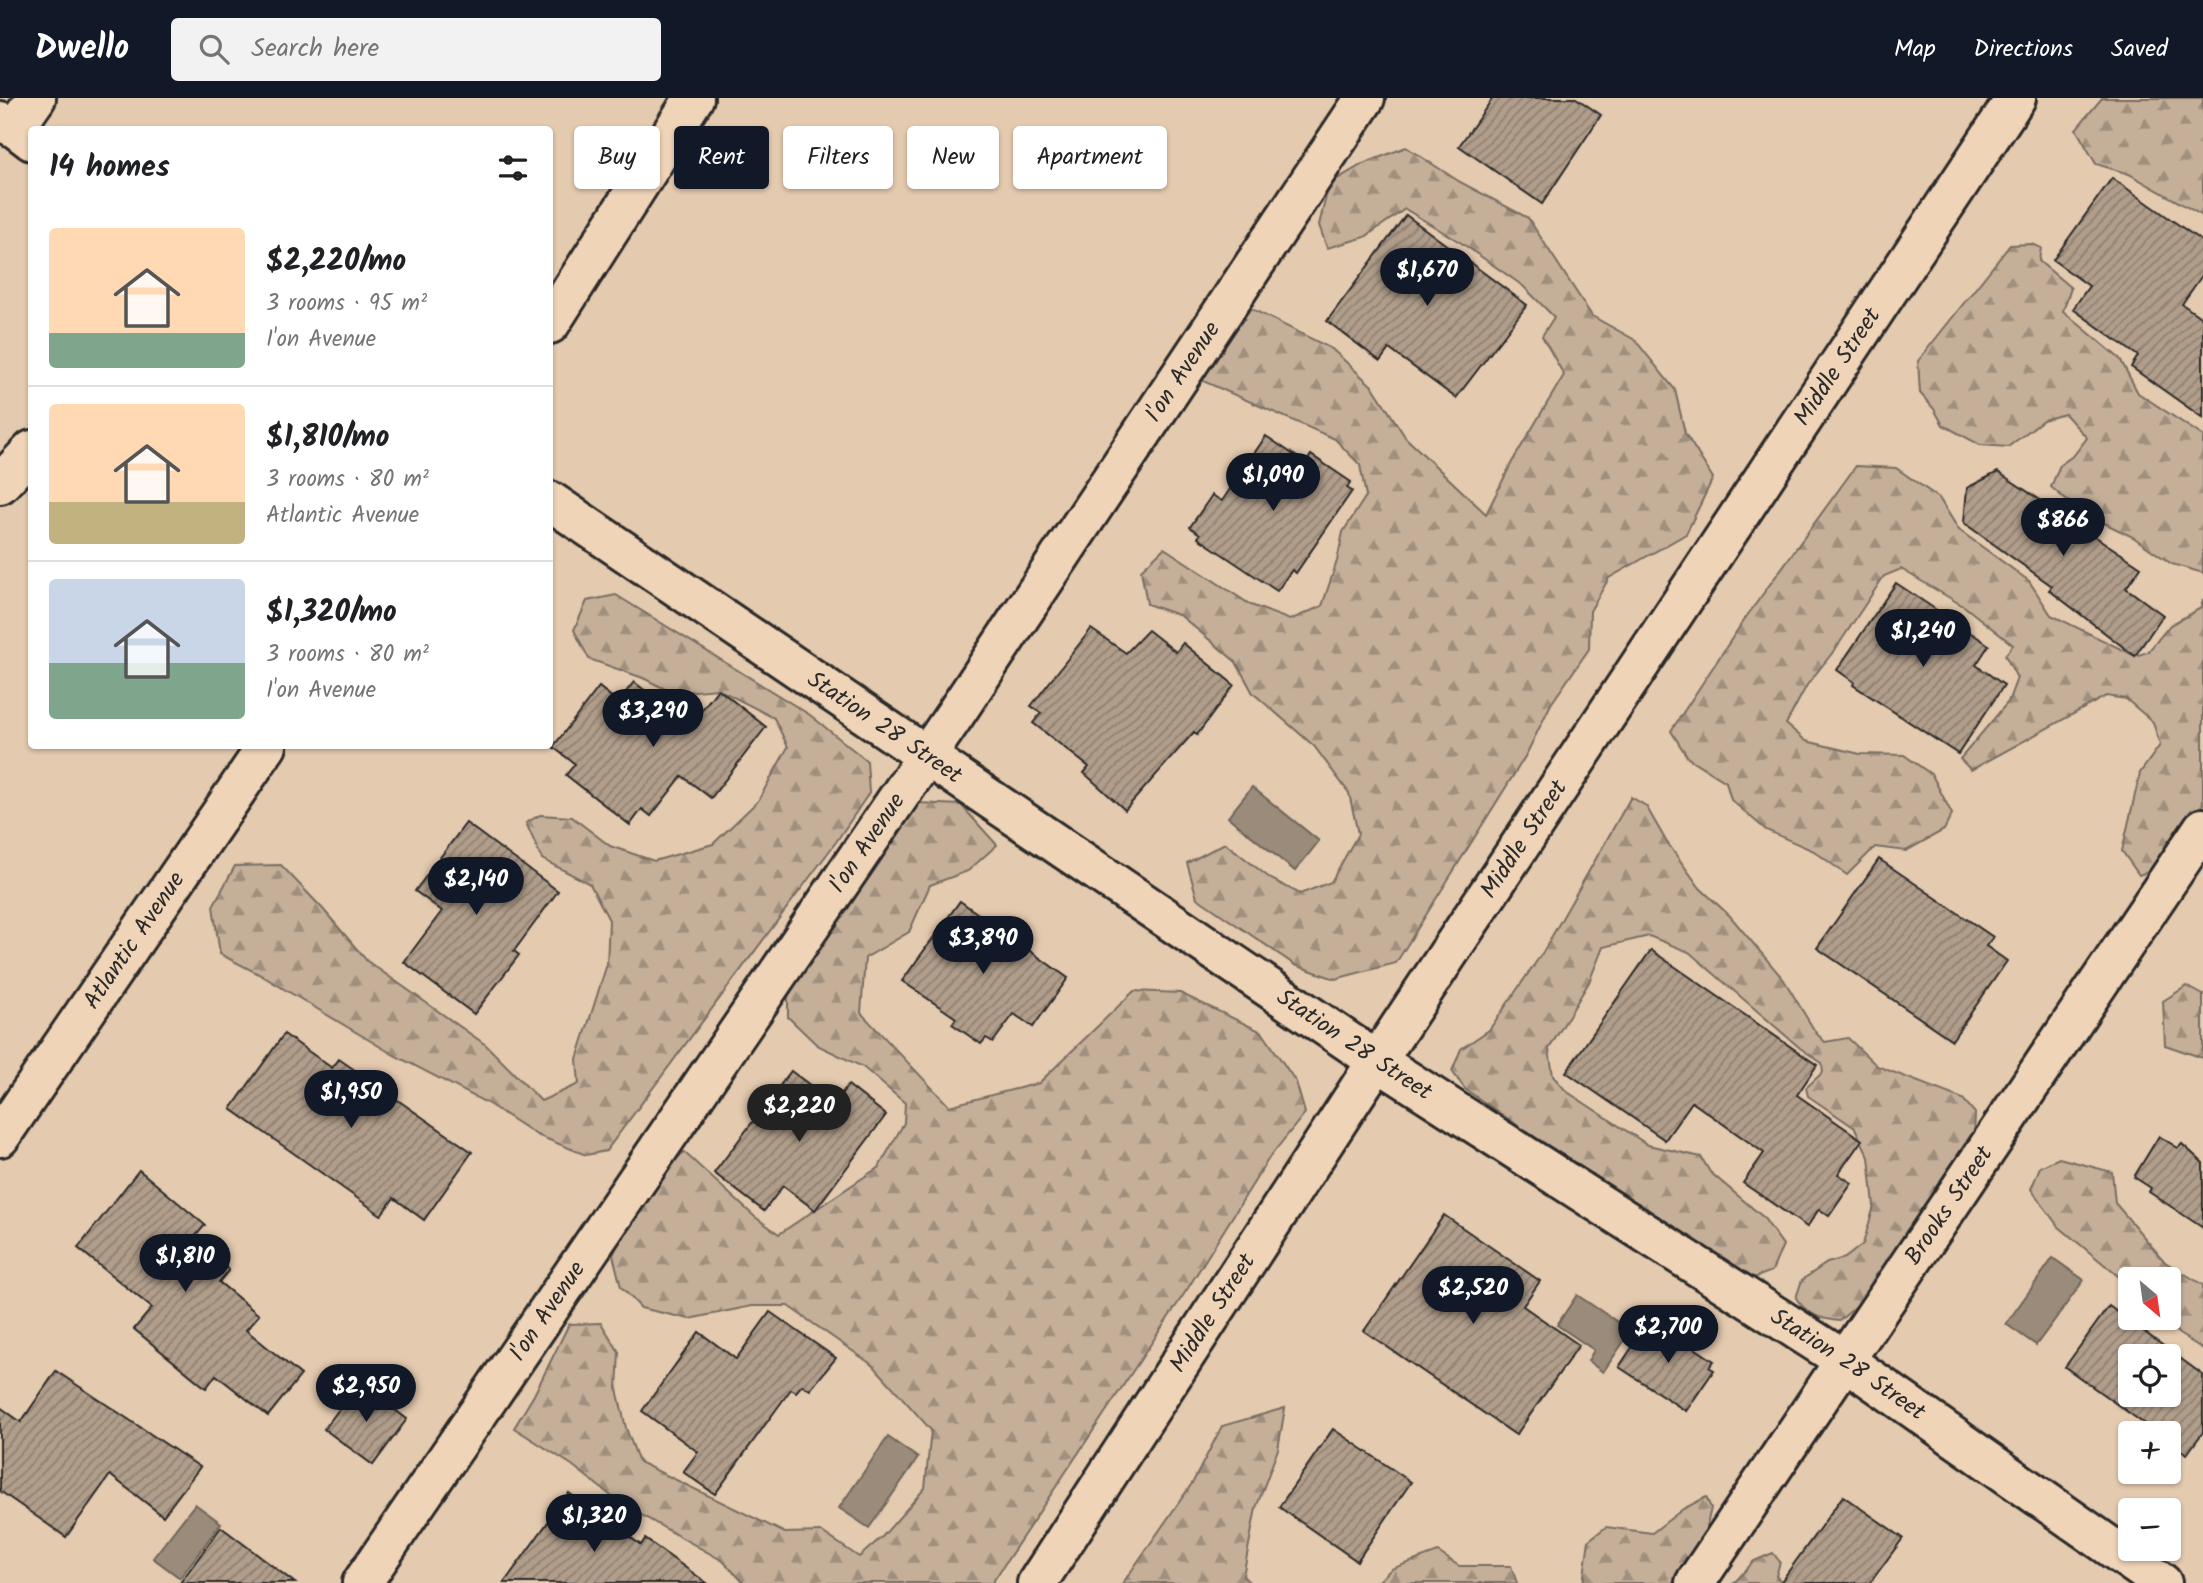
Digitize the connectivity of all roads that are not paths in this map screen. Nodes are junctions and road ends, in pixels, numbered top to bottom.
1 (694, 98) edge
2 (1365, 98) edge
3 (2016, 98) edge
4 (553, 319) edge
5 (28, 454) edge
6 (0, 484) edge
7 (553, 503) edge
8 (265, 749) edge
9 (926, 756) junction
10 (2203, 828) edge
11 (1377, 1061) junction
12 (0, 1136) edge
13 (1844, 1360) junction
14 (362, 1583) edge
15 (1037, 1583) edge
16 (1695, 1583) edge
17 (2162, 1583) edge

1 - 4 street
2 - 9 street, I'on Avenue
3 - 11 street, Middle Street
5 - 6 street
7 - 9 street, Station 28 Street
8 - 12 street, Atlantic Avenue
9 - 11 street, Station 28 Street
9 - 14 street, I'on Avenue
10 - 13 street, Brooks Street
11 - 13 street, Station 28 Street
11 - 15 street, Middle Street
13 - 16 street, Brooks Street
13 - 17 street, Station 28 Street

